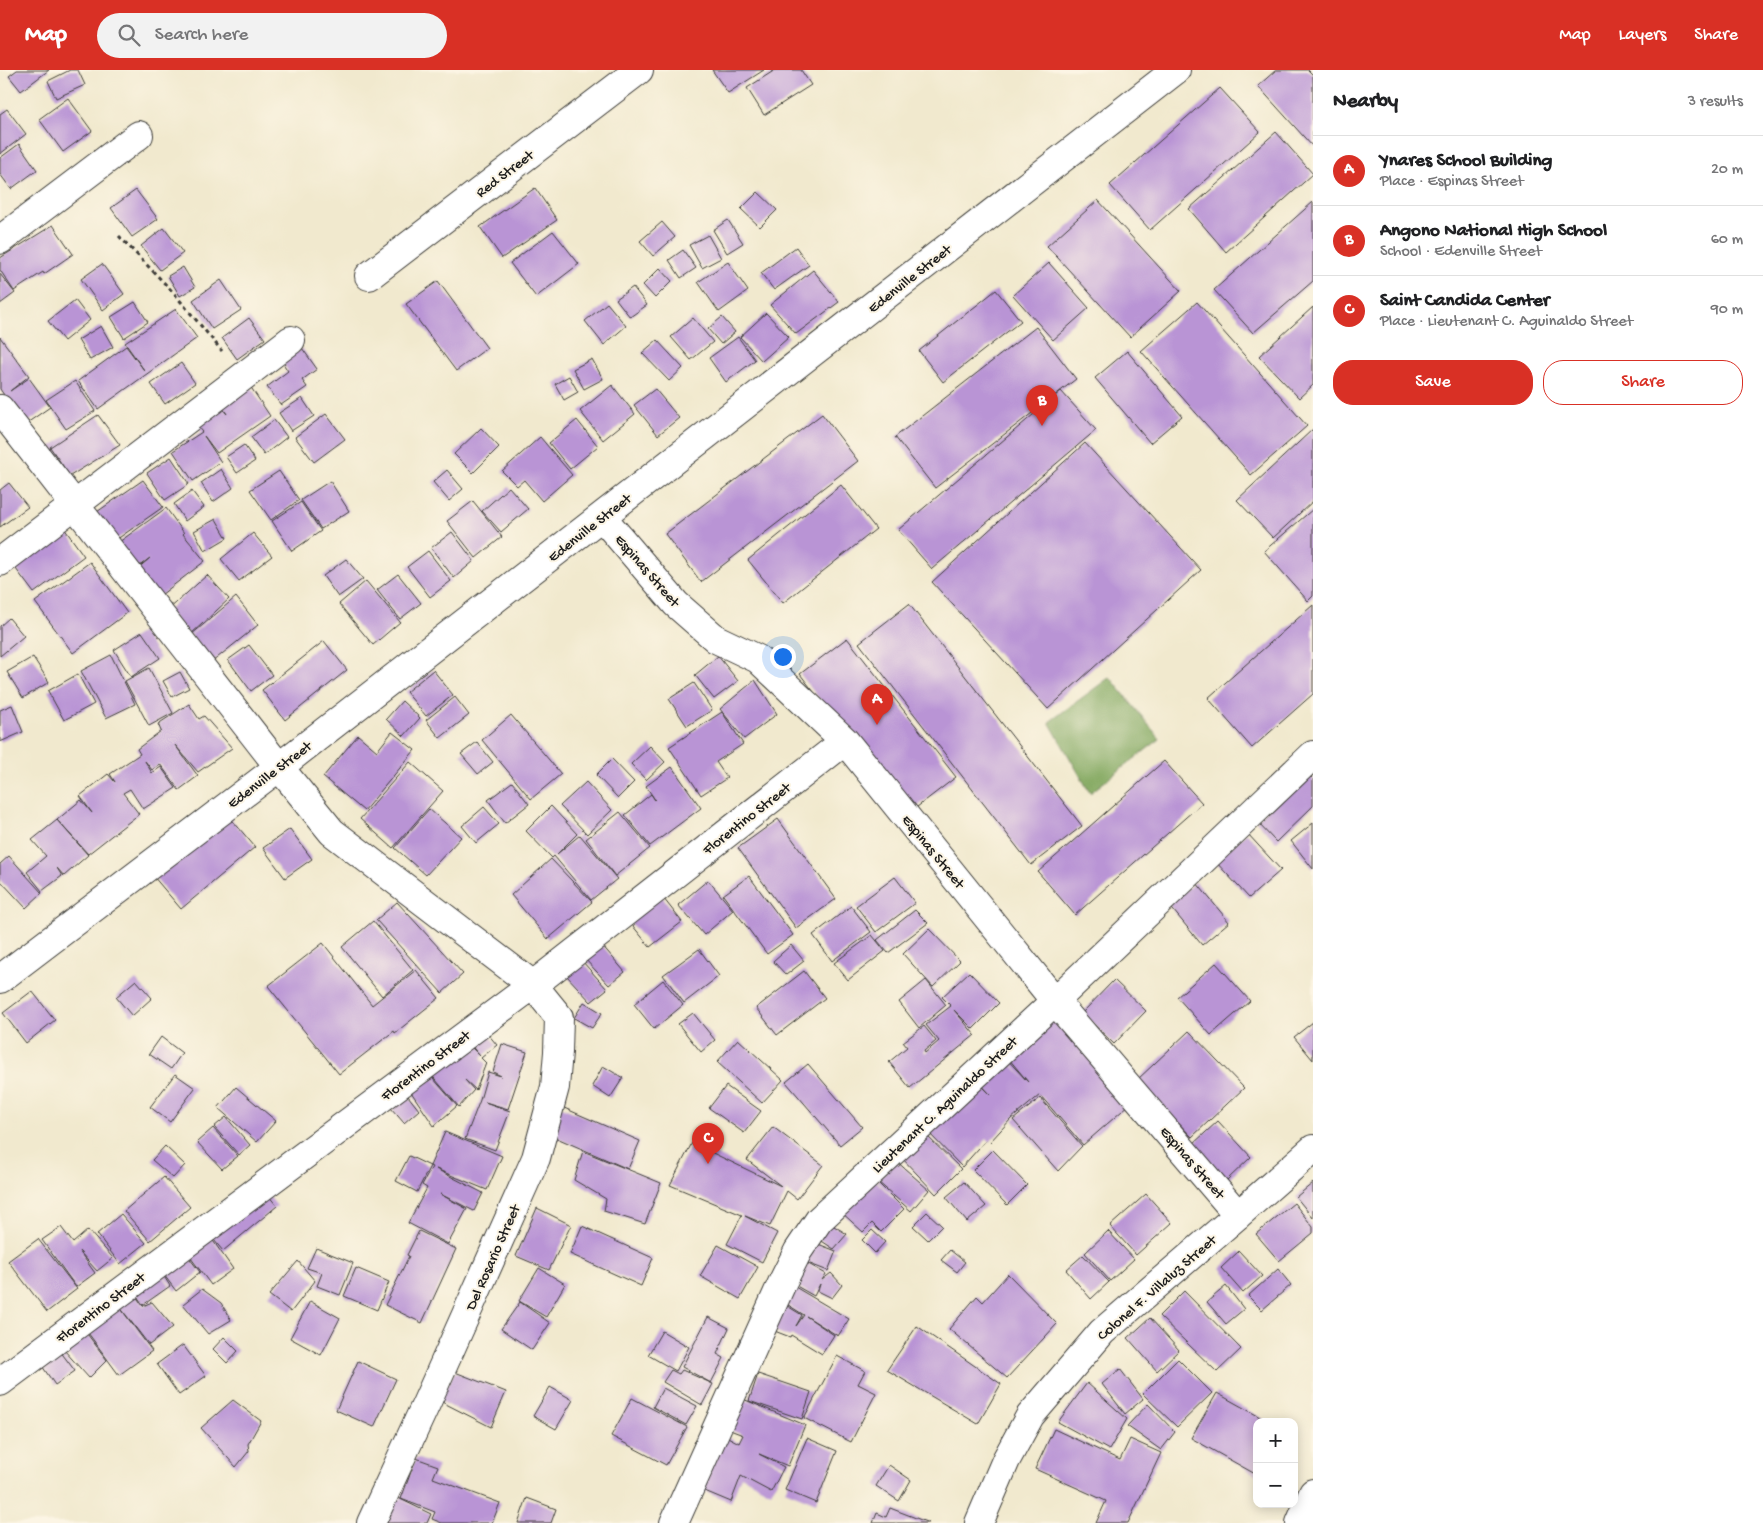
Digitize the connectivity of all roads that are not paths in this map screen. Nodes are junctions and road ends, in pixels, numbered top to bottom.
1 (639, 70) edge
2 (1176, 70) edge
3 (138, 135) dead end
4 (0, 240) edge
5 (369, 276) dead end
6 (291, 340) dead end
7 (0, 408) edge
8 (76, 504) junction
9 (602, 517) junction
10 (0, 562) edge
11 (845, 741) junction
12 (1313, 755) edge
13 (280, 767) junction
14 (0, 980) edge
15 (533, 985) junction
16 (1055, 1001) junction
17 (1313, 1149) edge
18 (1238, 1215) junction
19 (0, 1382) edge
20 (1313, 1493) edge
21 (371, 1523) edge
22 (674, 1523) edge
23 (979, 1523) edge
24 (1300, 1523) edge

1 - 5 street, Red Street
2 - 9 street, Edenville Street
3 - 4 street
6 - 8 street
7 - 8 street, Del Rosario Street
8 - 10 street
8 - 13 street, Del Rosario Street
9 - 11 street, Espinas Street
9 - 13 street, Edenville Street
11 - 15 street, Florentino Street
11 - 16 street, Espinas Street
12 - 16 street, Lieutenant C. Aguinaldo Street
13 - 14 street, Edenville Street
13 - 15 street, Del Rosario Street
15 - 19 street, Florentino Street
15 - 21 street, Del Rosario Street
16 - 18 street, Espinas Street
16 - 22 street, Lieutenant C. Aguinaldo Street
17 - 18 street, Colonel F. Villaluz Street
18 - 23 street, Colonel F. Villaluz Street
20 - 24 street

